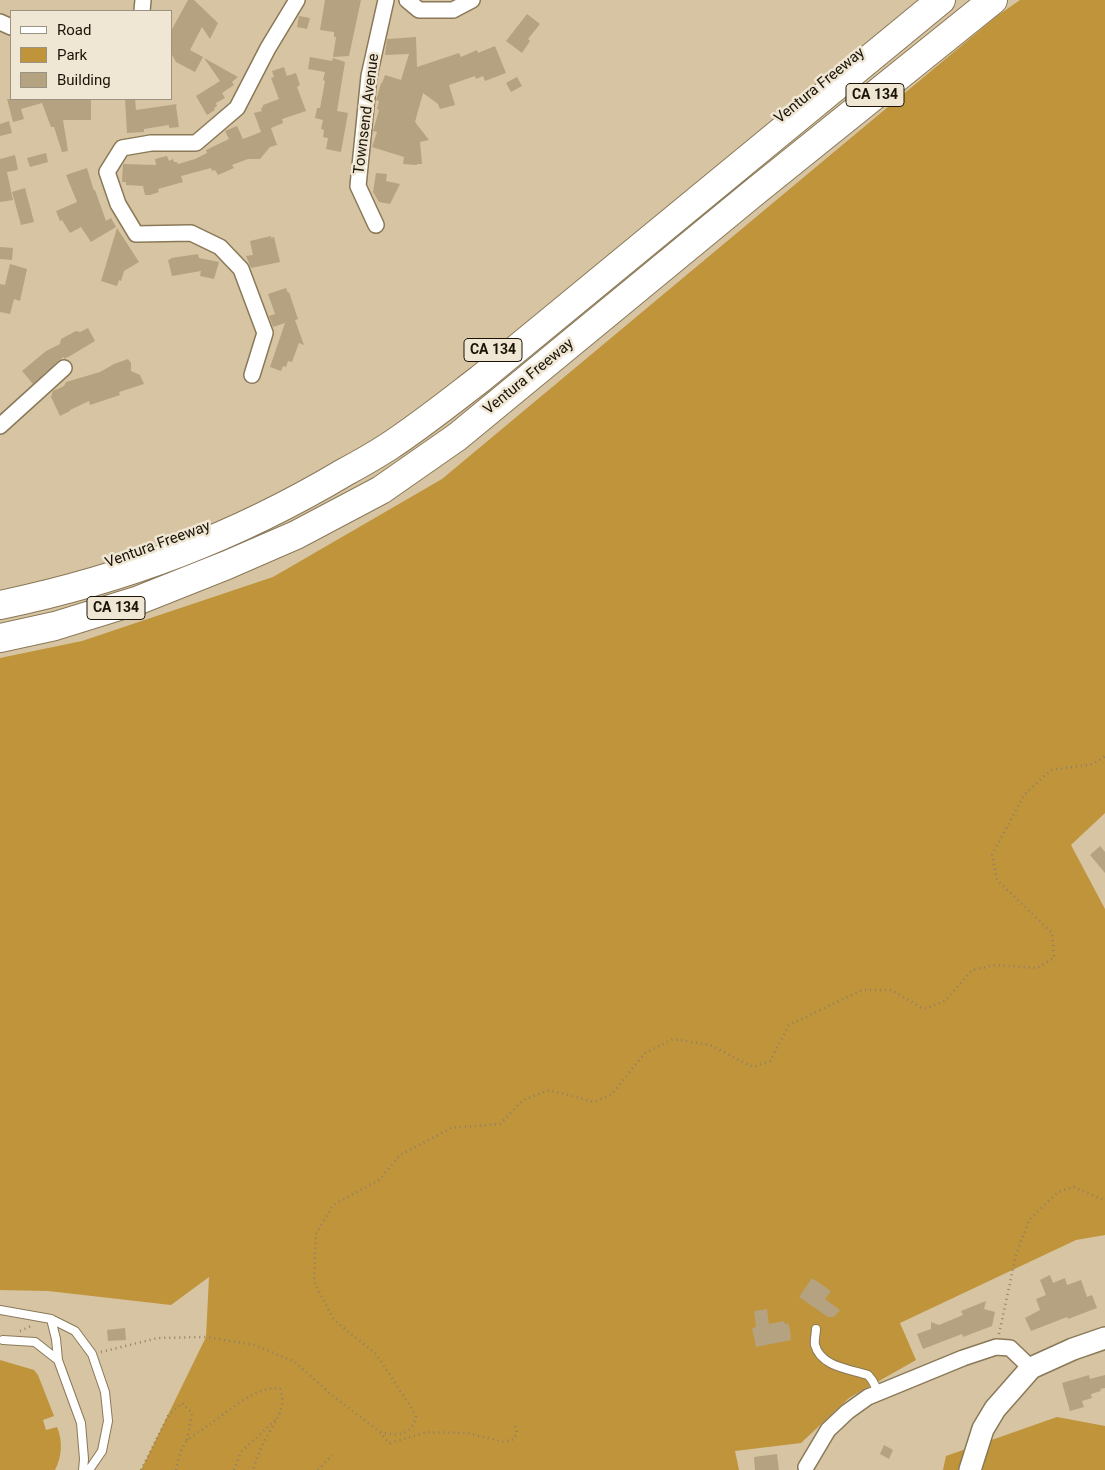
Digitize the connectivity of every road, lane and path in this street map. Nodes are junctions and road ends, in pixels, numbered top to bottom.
1 (297, 0) edge
2 (386, 0) edge
3 (407, 0) edge
4 (472, 0) edge
5 (924, 0) edge
6 (941, 0) edge
7 (971, 0) edge
8 (993, 0) edge
9 (757, 190) junction
10 (376, 226) dead end
11 (64, 368) dead end
12 (252, 375) dead end
13 (0, 426) edge
14 (228, 565) junction
15 (0, 591) edge
16 (0, 605) edge
17 (0, 626) edge
18 (0, 638) edge
19 (1105, 756) edge
20 (1105, 1201) edge
21 (0, 1310) edge
22 (51, 1319) junction
23 (816, 1329) dead end
24 (1105, 1338) edge
25 (3, 1340) joint
26 (996, 1347) junction
27 (92, 1354) junction
28 (58, 1360) junction
29 (1031, 1368) junction
30 (879, 1392) junction
31 (278, 1416) junction
32 (515, 1426) dead end
33 (380, 1432) junction
34 (187, 1442) junction
35 (332, 1455) dead end
36 (806, 1469) edge
37 (82, 1470) edge
38 (89, 1470) edge
39 (142, 1470) edge
40 (176, 1470) edge
41 (234, 1470) edge
42 (252, 1470) edge
43 (318, 1470) edge
44 (970, 1470) edge

1 - 12 street
2 - 10 street, Townsend Avenue
3 - 4 street
5 - 15 highway, Ventura Freeway / CA 134
6 - 16 highway
7 - 9 highway
8 - 9 highway, Ventura Freeway / CA 134
9 - 14 highway, Ventura Freeway / CA 134
11 - 13 street
14 - 17 highway
14 - 18 highway, Ventura Freeway / CA 134
19 - 33 path
20 - 26 path
21 - 22 lane
22 - 25 path
22 - 27 lane
22 - 28 lane
23 - 30 lane
24 - 29 street
25 - 28 lane
26 - 29 street
26 - 30 street
27 - 33 path
27 - 38 lane
28 - 37 lane
29 - 44 street
30 - 36 street
31 - 34 path
31 - 41 path
31 - 42 path
32 - 33 path
34 - 39 path
34 - 40 path
35 - 43 path

